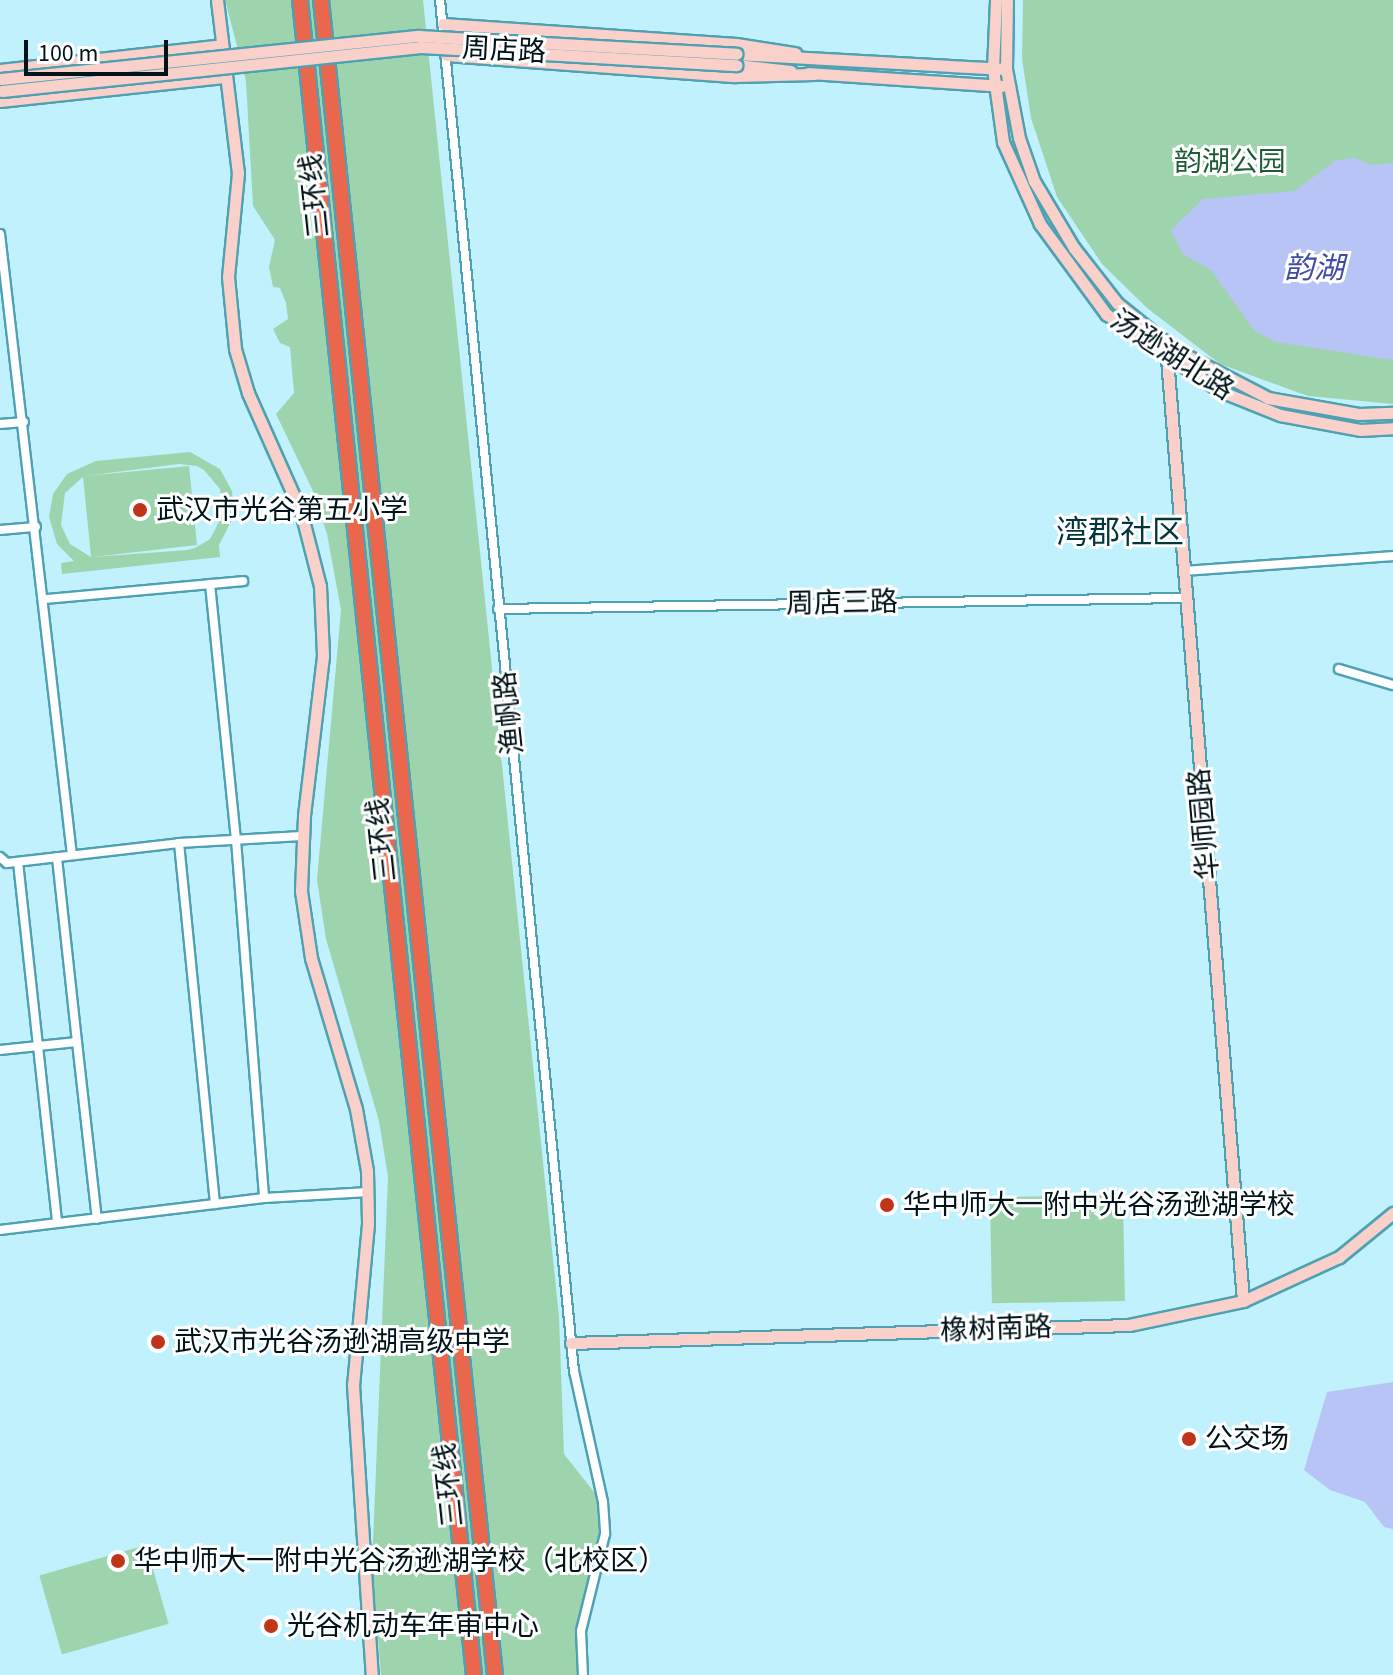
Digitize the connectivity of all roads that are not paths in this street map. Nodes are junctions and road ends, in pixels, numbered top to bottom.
1 (217, 0) edge
2 (300, 0) edge
3 (321, 0) edge
4 (440, 0) edge
5 (996, 0) edge
6 (1007, 0) edge
7 (443, 24) junction
8 (222, 45) junction
9 (446, 55) junction
10 (815, 58) junction
11 (736, 60) junction
12 (993, 69) junction
13 (1006, 69) junction
14 (814, 74) junction
15 (226, 77) junction
16 (1, 85) edge
17 (995, 86) junction
18 (1009, 86) junction
19 (0, 234) edge
20 (13, 318) junction
21 (0, 319) edge
22 (1170, 354) junction
23 (1393, 413) edge
24 (24, 422) junction
25 (0, 424) edge
26 (1393, 428) edge
27 (36, 527) junction
28 (0, 530) edge
29 (1393, 556) edge
30 (1184, 571) junction
31 (243, 581) dead end
32 (210, 584) junction
33 (1186, 598) junction
34 (46, 599) junction
35 (498, 609) junction
36 (1339, 669) dead end
37 (1393, 685) edge
38 (302, 836) junction
39 (236, 840) junction
40 (179, 843) junction
41 (72, 855) junction
42 (0, 857) edge
43 (57, 857) junction
44 (18, 862) junction
45 (77, 1042) junction
46 (38, 1046) junction
47 (0, 1050) edge
48 (369, 1192) junction
49 (264, 1198) junction
50 (215, 1204) junction
51 (1393, 1213) edge
52 (97, 1219) junction
53 (57, 1223) junction
54 (0, 1230) edge
55 (1243, 1301) junction
56 (571, 1343) junction
57 (372, 1675) edge
58 (474, 1675) edge
59 (495, 1675) edge
60 (583, 1675) edge

1 - 8 street
2 - 58 highway, 三环线
3 - 59 highway, 三环线
4 - 7 street, 渔帆路
5 - 12 street, 汤逊湖北路
6 - 13 street, 汤逊湖北路
7 - 9 street, 渔帆路
7 - 10 street
8 - 15 street
8 - 16 street
9 - 14 street
9 - 35 street, 渔帆路
10 - 11 street, 周店路
10 - 12 street, 周店路
11 - 14 street, 周店路
11 - 16 street, 周店路, bridge
12 - 13 street
12 - 17 street, 汤逊湖北路
13 - 18 street, 汤逊湖北路
14 - 17 street, 周店路
15 - 16 street
15 - 38 street
17 - 18 street, 周店路
17 - 22 street, 汤逊湖北路
18 - 22 street, 汤逊湖北路
19 - 20 street
20 - 21 street
20 - 24 street
22 - 23 street, 汤逊湖北路
22 - 26 street, 汤逊湖北路
22 - 30 street, 华师园路
24 - 25 street
24 - 27 street
27 - 28 street
27 - 34 street
29 - 30 street
30 - 33 street, 华师园路
31 - 32 street
32 - 34 street
32 - 39 street
33 - 35 street, 周店三路
33 - 55 street, 华师园路
34 - 41 street
35 - 56 street, 渔帆路
36 - 37 street
38 - 39 street
38 - 48 street
39 - 40 street
39 - 49 street
40 - 41 street
40 - 50 street
41 - 43 street
42 - 44 street
43 - 44 street
43 - 45 street
44 - 46 street
45 - 46 street
45 - 52 street
46 - 47 street
46 - 53 street
48 - 49 street
48 - 57 street
49 - 50 street
50 - 52 street
51 - 55 street, 橡树南路
52 - 53 street
53 - 54 street
55 - 56 street, 橡树南路
56 - 60 street, 渔帆路

